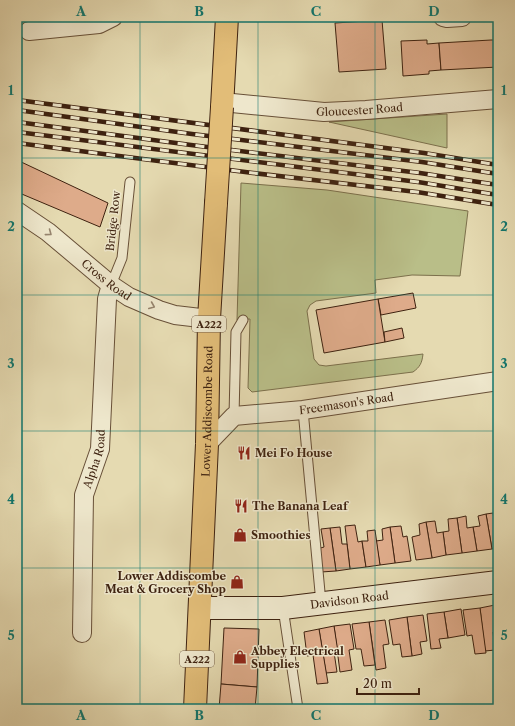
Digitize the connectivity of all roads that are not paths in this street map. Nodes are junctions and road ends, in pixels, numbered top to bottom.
1 (113, 17) edge
2 (227, 17) edge
3 (443, 17) edge
4 (462, 17) edge
5 (29, 31) dead end
6 (498, 99) edge
7 (222, 104) junction
8 (130, 182) dead end
9 (17, 211) edge
10 (111, 285) junction
11 (210, 319) junction
12 (243, 320) dead end
13 (498, 381) edge
14 (303, 410) junction
15 (234, 416) junction
16 (207, 444) junction
17 (498, 582) edge
18 (321, 603) junction
19 (200, 608) junction
20 (283, 608) junction
21 (82, 633) dead end
22 (194, 709) edge
23 (298, 709) edge

1 - 5 street
2 - 7 main road, Lower Addiscombe Road / A222
3 - 4 street
6 - 7 street, Gloucester Road
7 - 11 main road, Lower Addiscombe Road / A222, bridge
8 - 10 lane, Bridge Row
9 -> 10 street, Cross Road
10 -> 11 street, Cross Road
10 - 21 street, Alpha Road
11 - 16 main road, Lower Addiscombe Road / A222
12 - 15 lane
13 - 14 street, Freemason's Road
14 - 15 street, Freemason's Road
14 - 18 lane
15 - 16 street
16 - 19 main road, Lower Addiscombe Road / A222
17 - 18 street, Davidson Road
18 - 20 street, Davidson Road
19 - 20 street, Davidson Road
19 - 22 main road, Lower Addiscombe Road / A222
20 - 23 lane

